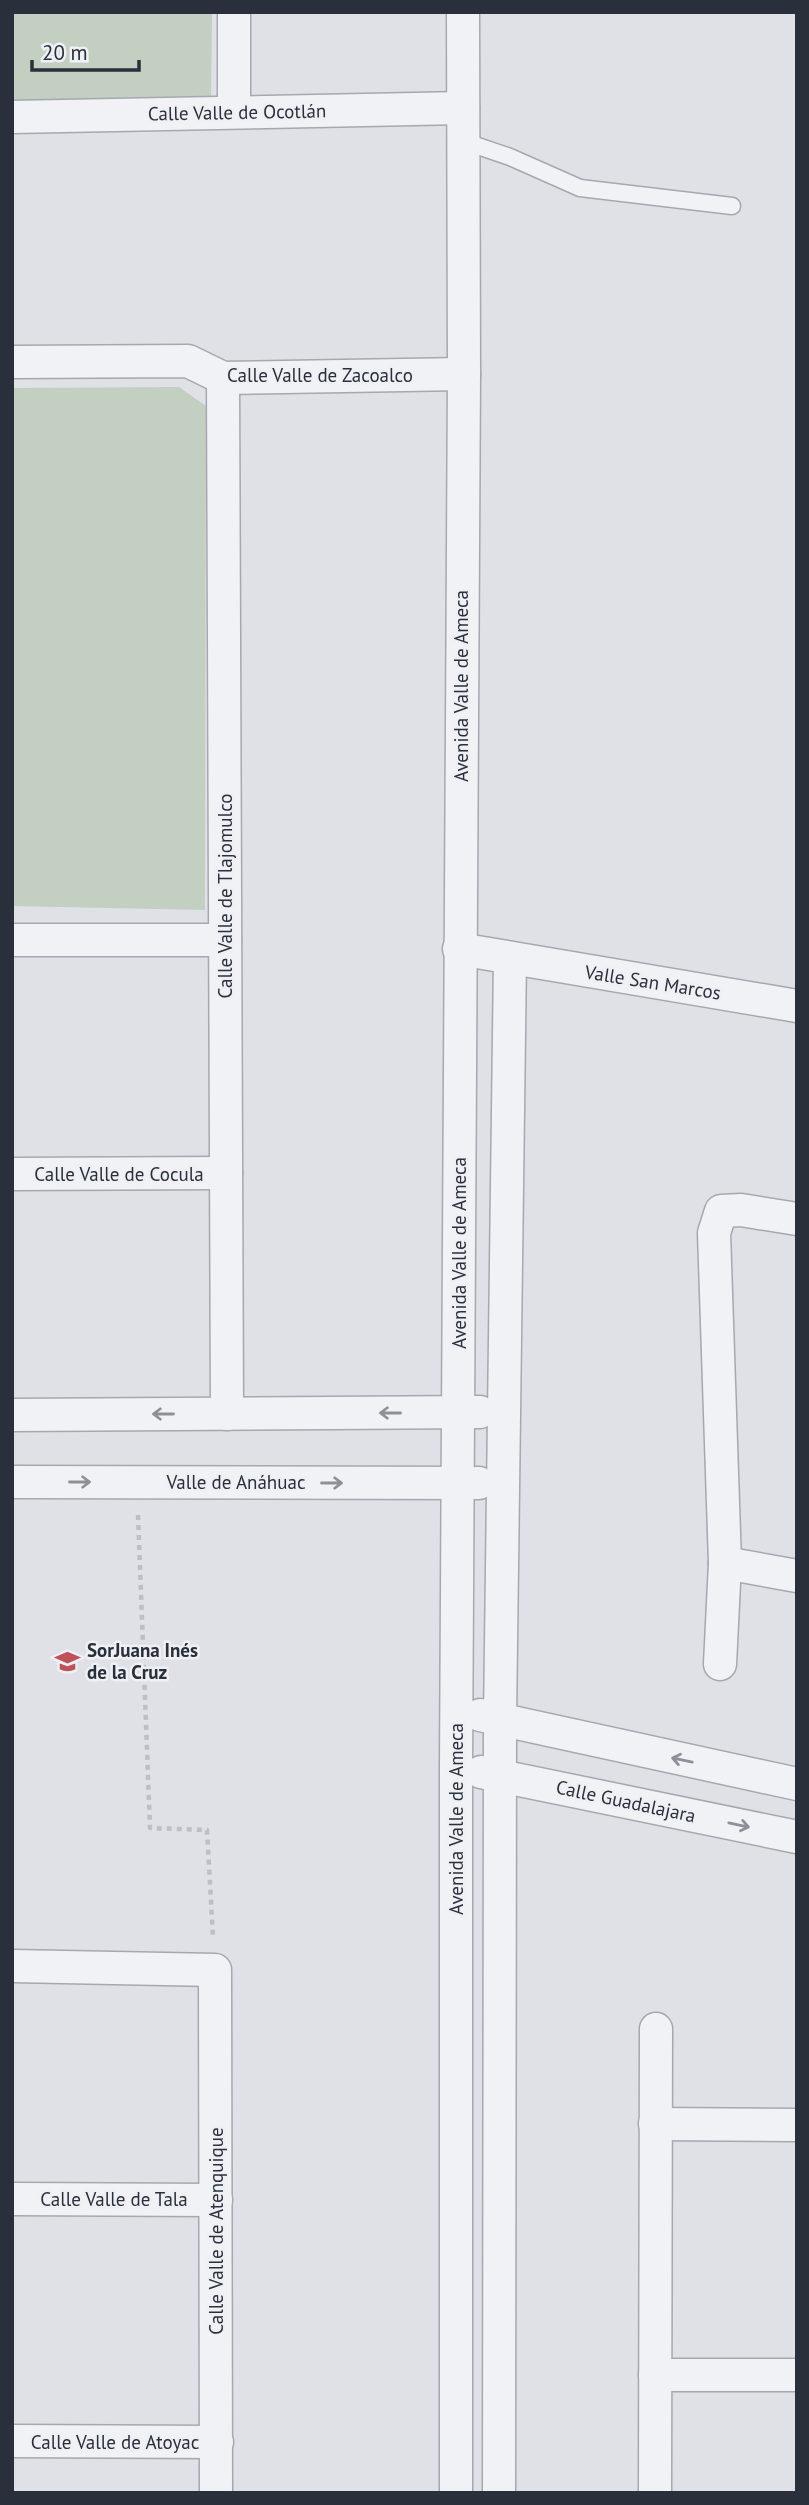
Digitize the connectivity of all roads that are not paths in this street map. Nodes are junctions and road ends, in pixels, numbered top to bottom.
1 (234, 12) edge
2 (463, 12) edge
3 (463, 108) junction
4 (234, 112) junction
5 (12, 117) edge
6 (463, 141) junction
7 (732, 206) dead end
8 (12, 362) edge
9 (464, 374) junction
10 (223, 378) junction
11 (12, 940) edge
12 (225, 940) junction
13 (459, 949) junction
14 (510, 958) junction
15 (797, 1006) edge
16 (226, 1173) junction
17 (12, 1174) edge
18 (797, 1219) edge
19 (503, 1412) junction
20 (458, 1413) junction
21 (227, 1414) junction
22 (12, 1415) edge
23 (12, 1482) edge
24 (459, 1483) junction
25 (502, 1483) junction
26 (724, 1563) junction
27 (797, 1576) edge
28 (720, 1664) dead end
29 (457, 1710) junction
30 (500, 1720) junction
31 (456, 1766) junction
32 (500, 1775) junction
33 (797, 1784) edge
34 (797, 1837) edge
35 (12, 1966) edge
36 (656, 2029) dead end
37 (656, 2124) junction
38 (797, 2125) edge
39 (12, 2199) edge
40 (216, 2200) junction
41 (655, 2375) junction
42 (797, 2375) edge
43 (12, 2441) edge
44 (217, 2442) junction
45 (216, 2493) edge
46 (456, 2493) edge
47 (499, 2493) edge
48 (655, 2493) edge

1 - 4 street
2 - 3 street, Avenida Valle de Ameca
3 - 4 street, Calle Valle de Ocotlán
3 - 6 street, Avenida Valle de Ameca
4 - 5 street, Calle Valle de Ocotlán
6 - 7 lane
6 - 9 street, Avenida Valle de Ameca
8 - 10 street, Calle Valle de Zacoalco
9 - 10 street, Calle Valle de Zacoalco
9 - 13 street, Avenida Valle de Ameca
10 - 12 street, Calle Valle de Tlajomulco
11 - 12 street
12 - 16 street, Calle Valle de Tlajomulco
13 - 14 street, Valle San Marcos
13 - 20 street, Avenida Valle de Ameca
14 - 15 street, Valle San Marcos
14 - 19 street
16 - 17 street, Calle Valle de Cocula
16 - 21 street, Calle Valle de Tlajomulco
18 - 26 street
19 - 20 street
19 - 25 street
20 -> 21 street
20 - 24 street, Avenida Valle de Ameca
21 -> 22 street
23 -> 24 street, Valle de Anáhuac
24 - 25 street, Valle de Anáhuac
24 - 29 street, Avenida Valle de Ameca
25 - 30 street
26 - 27 street
26 - 28 street
29 - 30 street
29 - 31 street, Avenida Valle de Ameca
30 - 32 street
33 -> 30 street
31 - 32 street, Calle Guadalajara
31 - 46 street, Avenida Valle de Ameca
32 -> 34 street, Calle Guadalajara
32 - 47 street
35 - 40 street, Calle Valle de Atenquique
36 - 37 street
37 - 38 street
37 - 41 street
39 - 40 street, Calle Valle de Tala
40 - 44 street, Calle Valle de Atenquique
41 - 42 street
41 - 48 street
43 - 44 street, Calle Valle de Atoyac
44 - 45 street, Calle Valle de Atenquique

